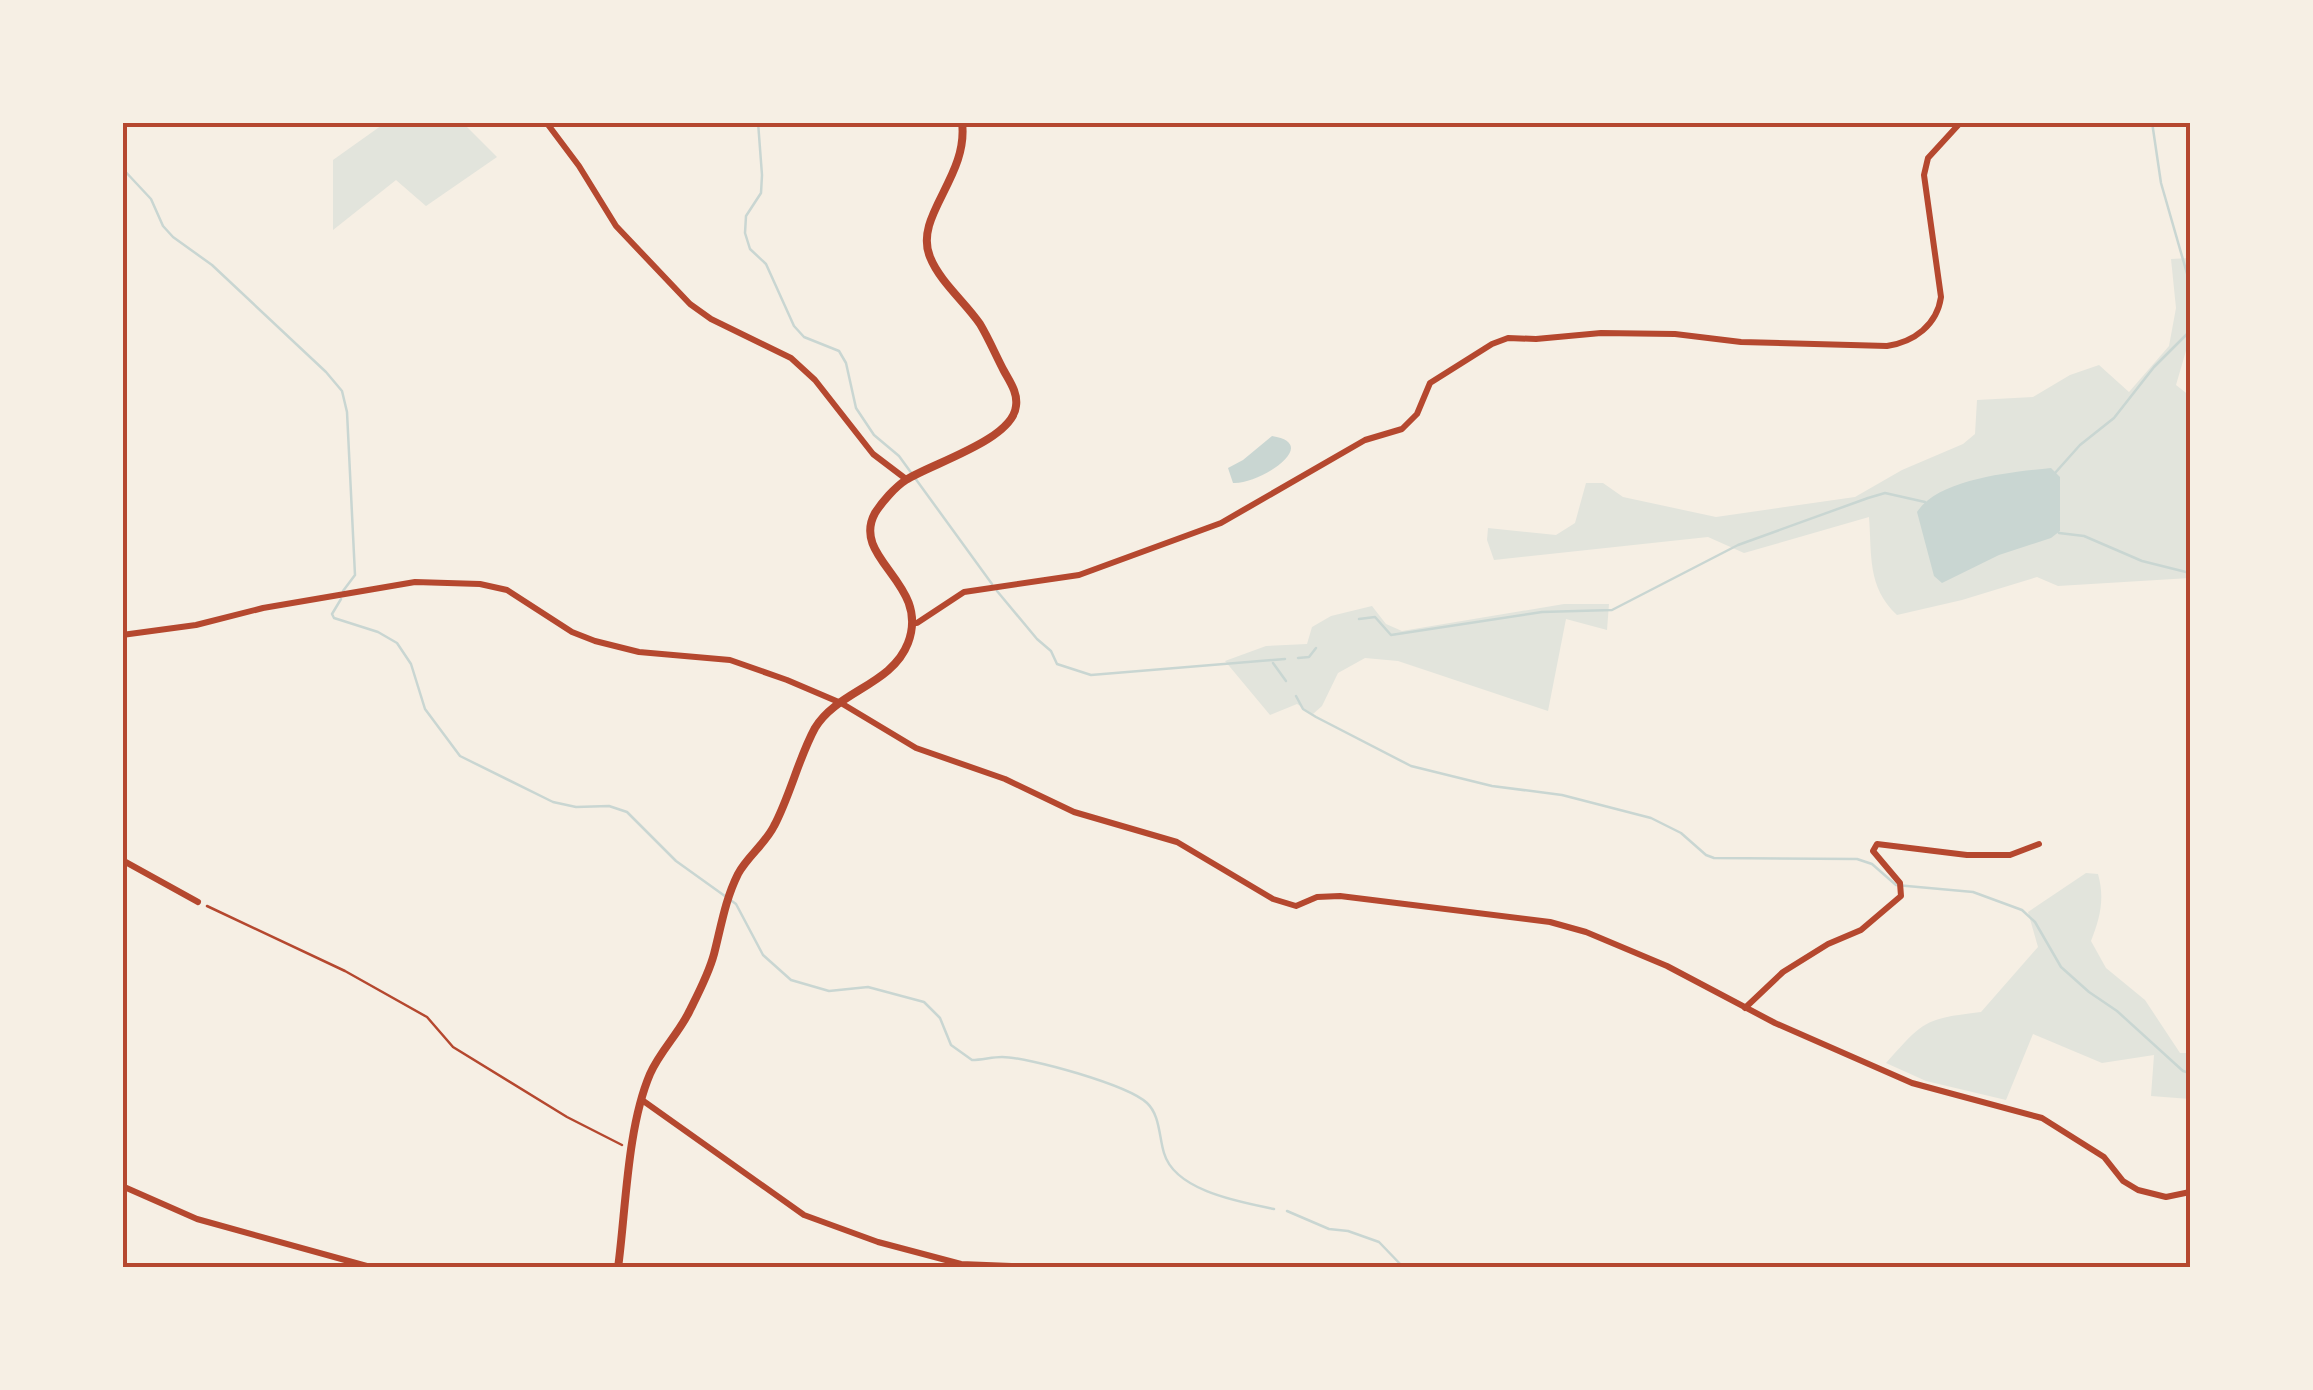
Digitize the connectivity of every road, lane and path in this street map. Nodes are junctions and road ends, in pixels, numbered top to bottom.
1 (546, 122) edge
2 (962, 122) edge
3 (1961, 122) edge
4 (906, 479) junction
5 (912, 623) junction
6 (122, 635) edge
7 (842, 703) junction
8 (2039, 844) dead end
9 (122, 860) edge
10 (198, 902) joint
11 (1745, 1008) junction
12 (642, 1100) junction
13 (633, 1150) junction
14 (122, 1186) edge
15 (2190, 1192) edge
16 (374, 1268) edge
17 (618, 1268) edge
18 (1061, 1268) edge

1 - 4 street
2 - 4 street
3 - 5 street
4 - 5 street
5 - 7 street
6 - 7 street
7 - 11 street
7 - 12 street
8 - 11 street
9 - 10 street
10 - 13 path
11 - 15 street
12 - 13 street
12 - 18 street
13 - 17 street
14 - 16 street

